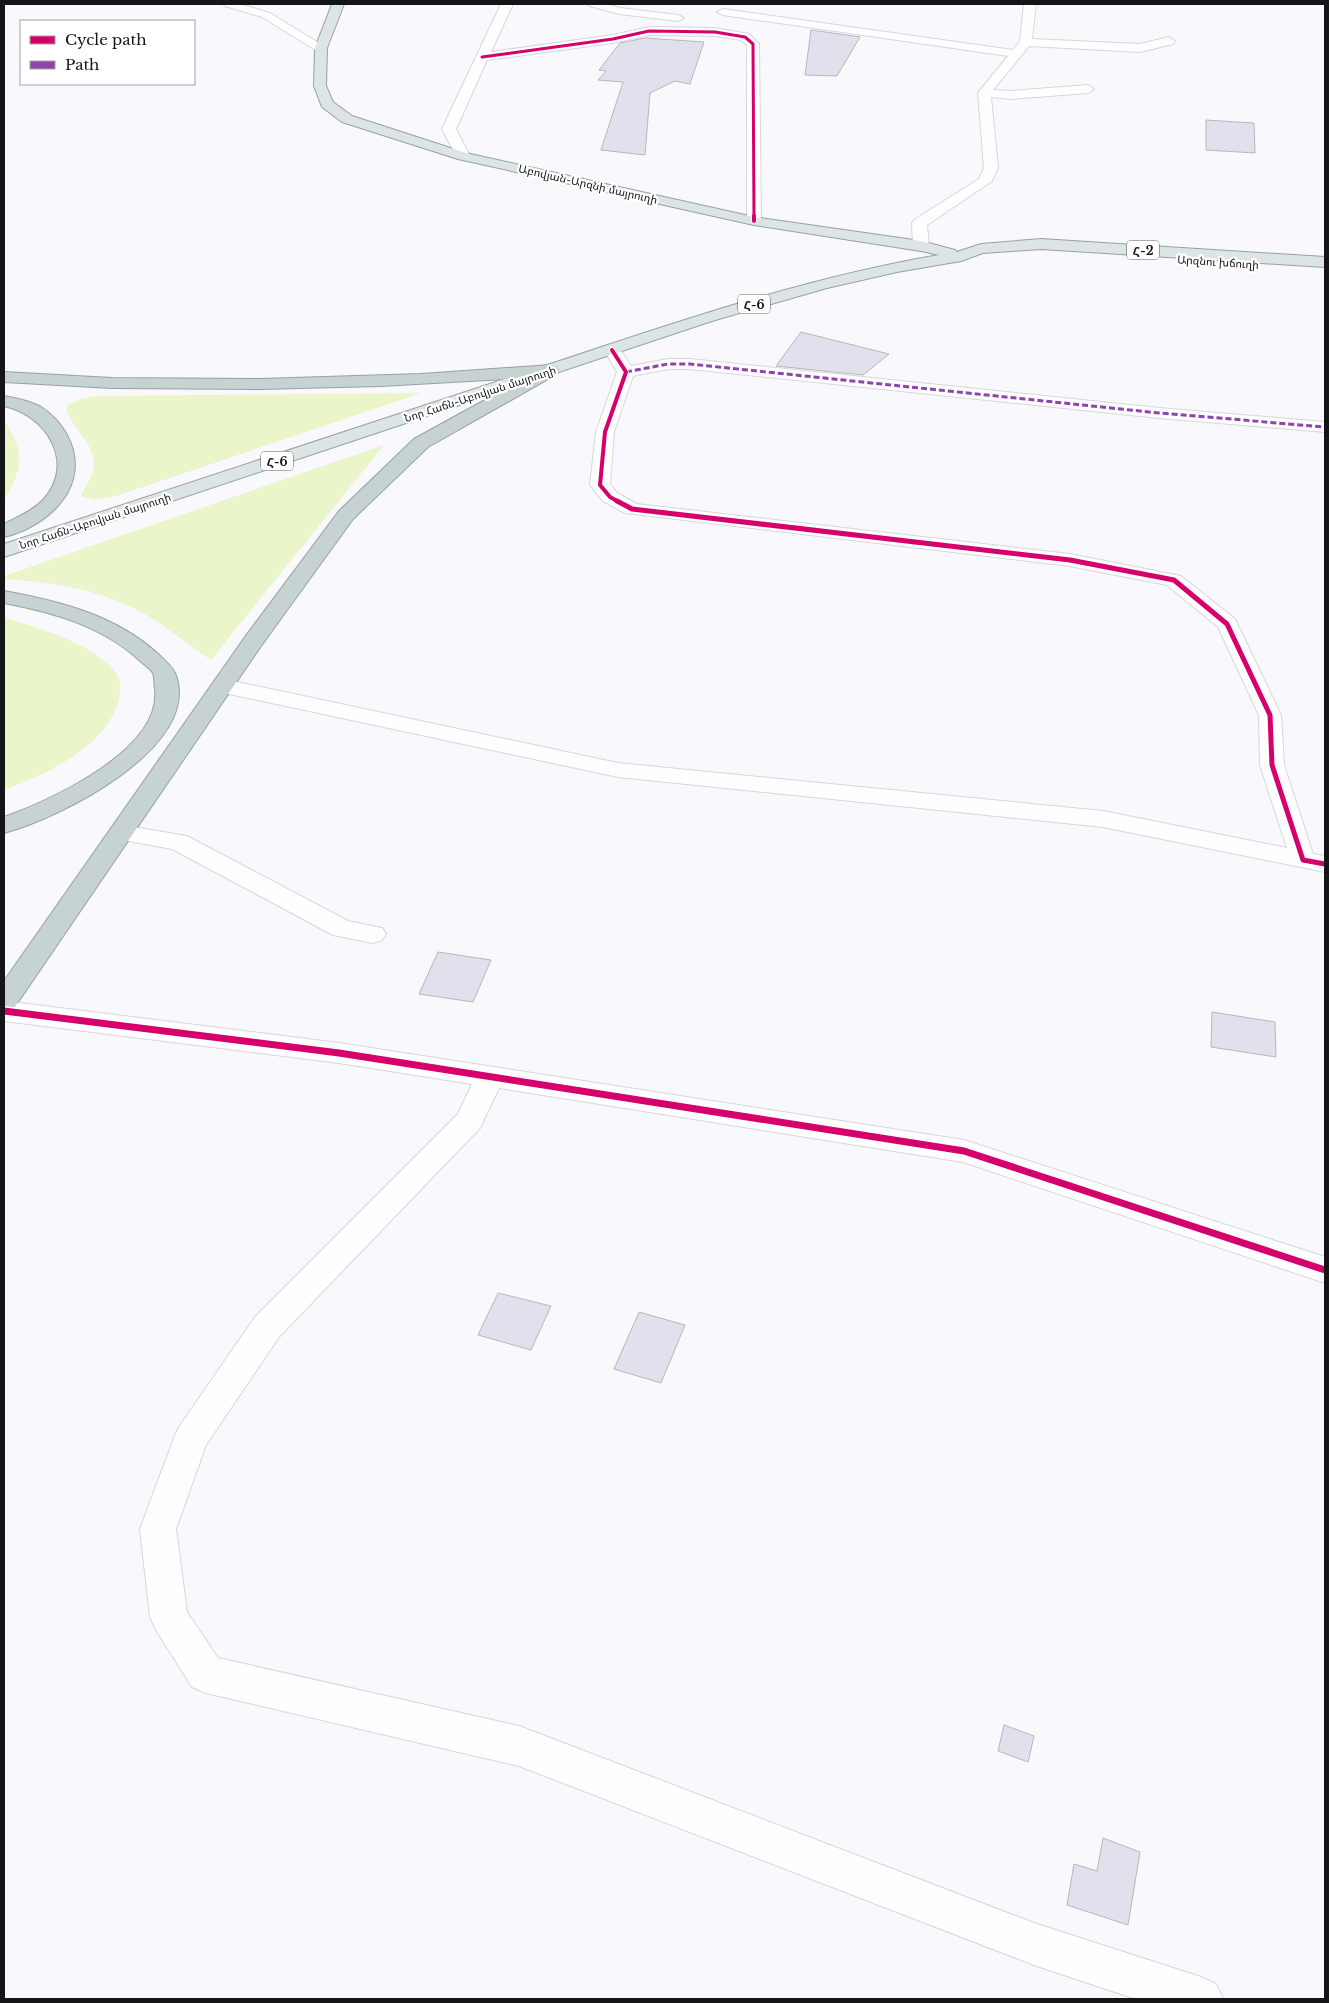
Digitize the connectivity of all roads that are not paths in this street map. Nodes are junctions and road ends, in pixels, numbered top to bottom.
1 (229, 4) edge
2 (338, 4) edge
3 (507, 4) edge
4 (594, 4) edge
5 (1030, 4) edge
6 (724, 12) dead end
7 (745, 37) junction
8 (1169, 41) dead end
9 (1026, 42) junction
10 (321, 48) junction
11 (1016, 54) junction
12 (482, 58) junction
13 (1088, 89) dead end
14 (984, 93) junction
15 (463, 156) junction
16 (754, 221) junction
17 (921, 246) junction
18 (961, 256) junction
19 (1325, 262) edge
20 (1325, 270) edge
21 (612, 350) junction
22 (551, 370) junction
23 (626, 372) junction
24 (4, 377) edge
25 (4, 400) edge
26 (1325, 426) edge
27 (4, 531) edge
28 (4, 551) edge
29 (4, 597) edge
30 (223, 686) junction
31 (4, 825) edge
32 (120, 833) junction
33 (1314, 862) edge
34 (374, 934) dead end
35 (4, 1001) edge
36 (4, 1011) edge
37 (490, 1076) junction
38 (1325, 1270) edge
39 (1201, 1999) edge

1 - 10 street
2 - 10 main road, Աբովյան-Արզնի մայրուղի / Հ-2
3 - 12 street
4 - 7 street
5 - 9 street
6 - 11 street
7 - 12 street
7 - 16 street
8 - 9 street
9 - 11 street
10 - 15 main road, Աբովյան-Արզնի մայրուղի / Հ-2
11 - 14 street
12 - 15 street
13 - 14 street
14 - 17 street
15 - 16 main road, Աբովյան-Արզնի մայրուղի / Հ-2
16 - 17 main road, Աբովյան-Արզնի մայրուղի / Հ-2
17 - 18 main road, Աբովյան-Արզնի մայրուղի / Հ-2
18 - 19 main road, Հ-2
18 - 20 main road, Արզնու խճուղի / Հ-2
18 - 21 main road, Նոր Հաճն-Աբովյան մայրուղի / Հ-6
21 - 22 main road, Նոր Հաճն-Աբովյան մայրուղի / Հ-6
21 - 23 street
22 - 24 highway
22 - 28 main road, Նոր Հաճն-Աբովյան մայրուղի / Հ-6
22 - 30 highway
23 - 26 street
23 - 33 street
25 - 27 highway
29 - 31 highway
30 - 32 highway
30 - 33 street
32 - 34 street
32 - 35 highway
36 - 37 street
37 - 38 street
37 - 39 street

